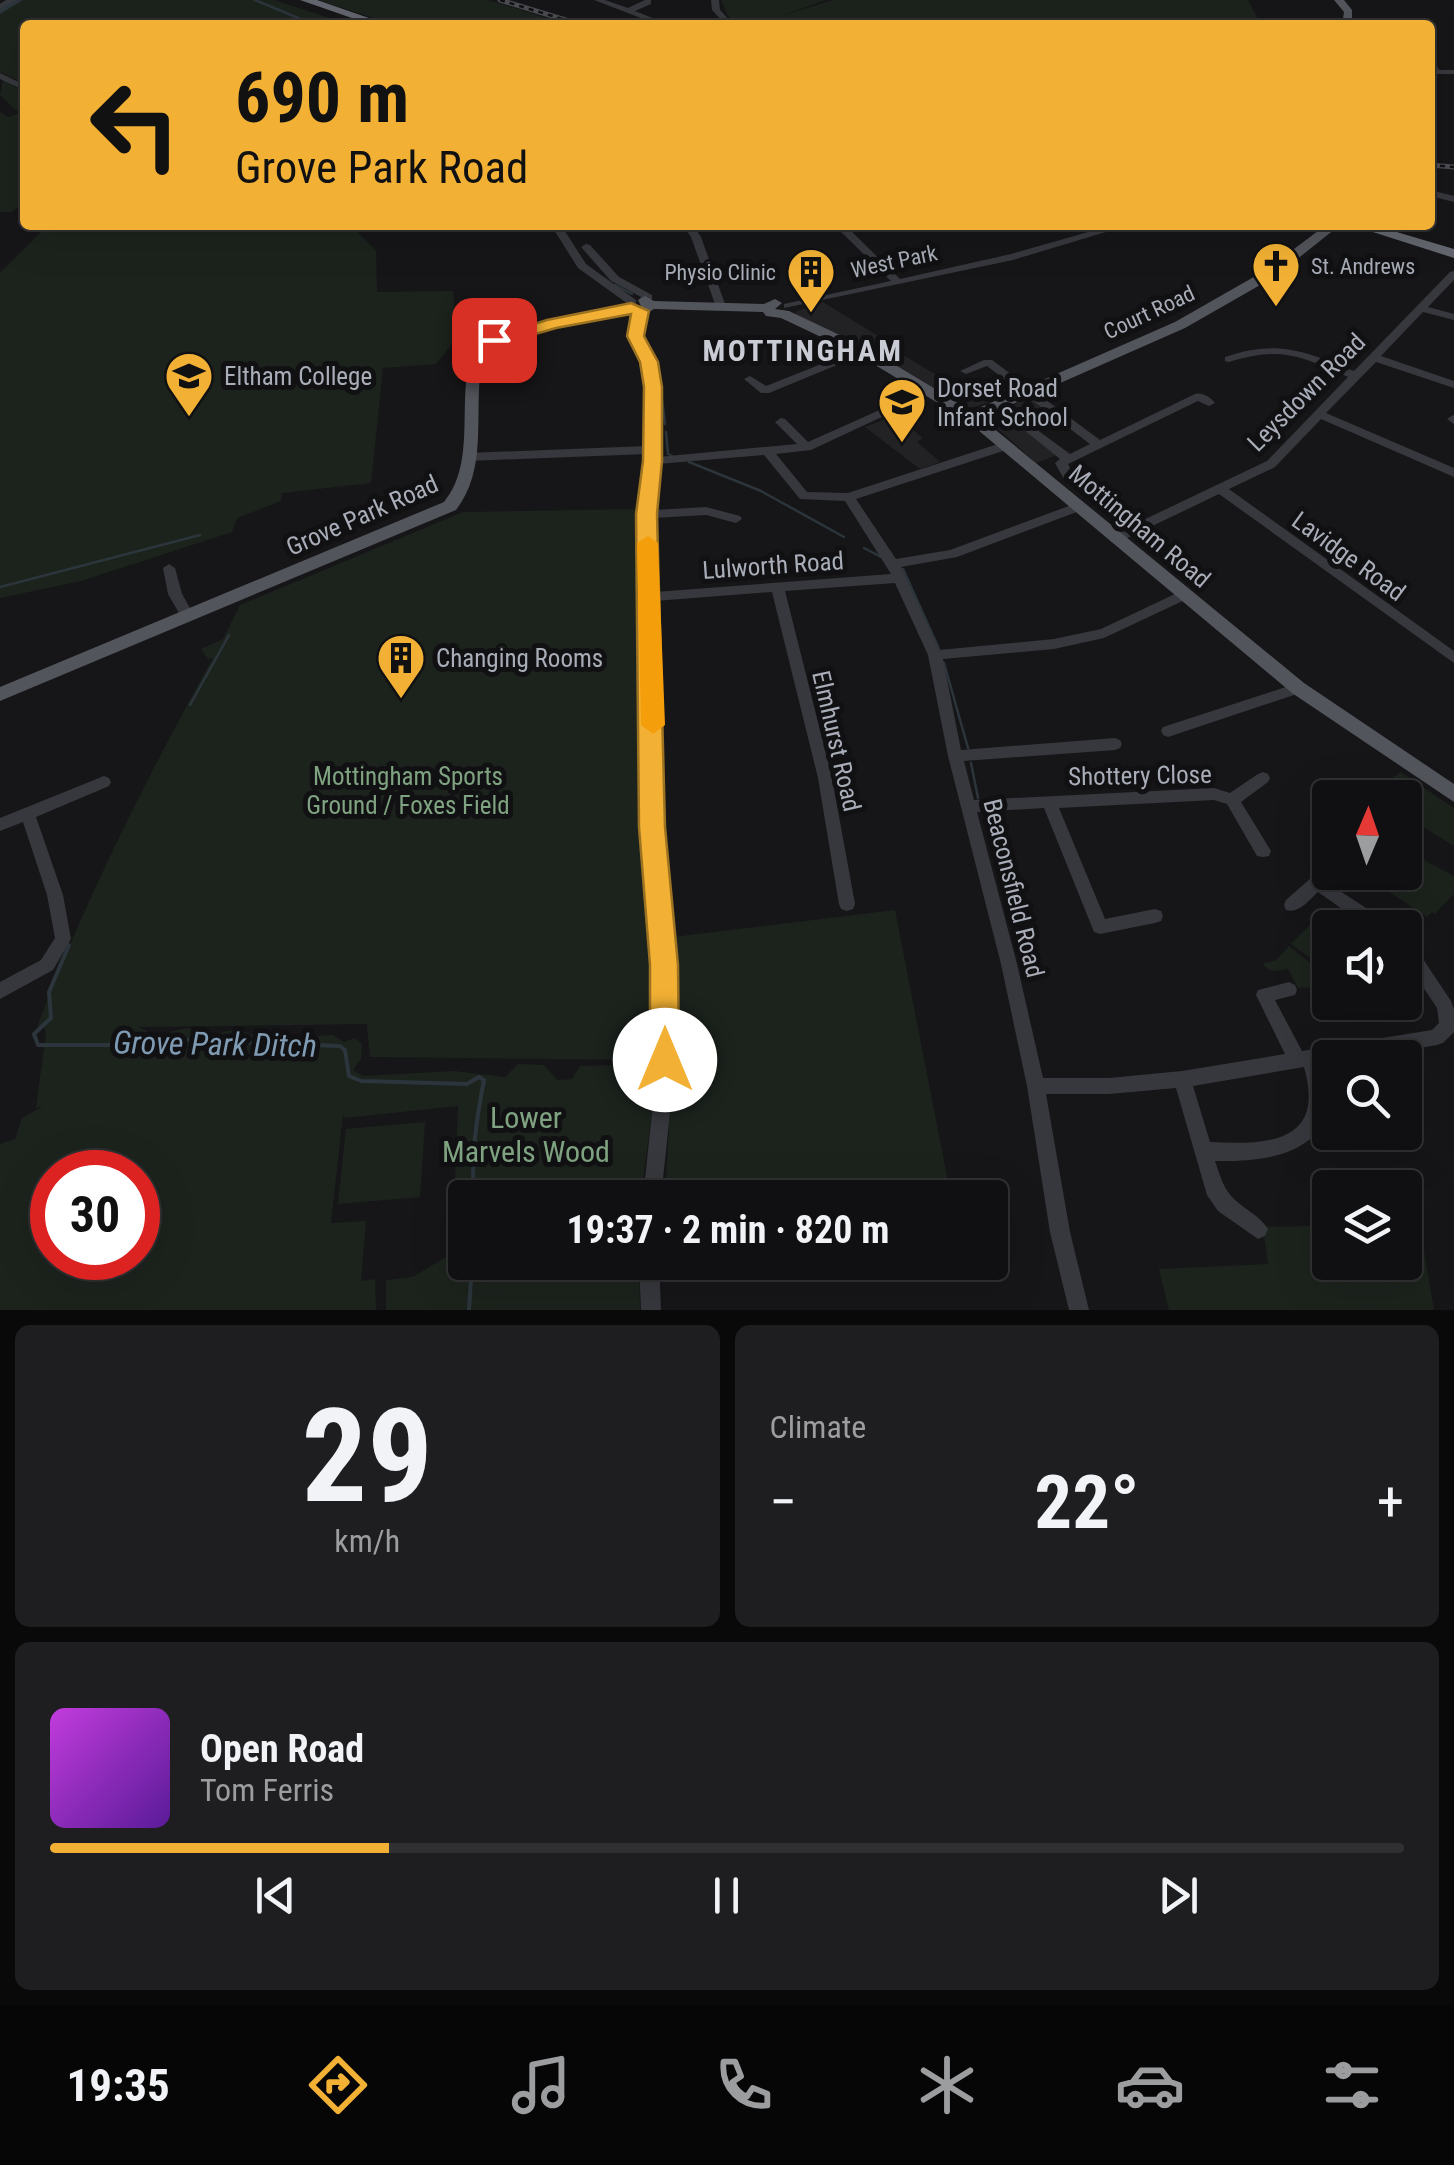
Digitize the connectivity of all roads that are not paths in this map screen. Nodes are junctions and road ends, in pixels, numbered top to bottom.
1 (11, 0) edge
2 (288, 0) edge
3 (306, 0) edge
4 (598, 0) edge
5 (648, 2) edge
6 (0, 8) edge
7 (629, 11) junction
8 (347, 20) edge
9 (368, 20) edge
10 (653, 20) edge
11 (563, 230) edge
12 (566, 230) edge
13 (691, 230) edge
14 (844, 230) edge
15 (1106, 230) edge
16 (1328, 230) edge
17 (1376, 230) edge
18 (1392, 230) edge
19 (1454, 251) edge
20 (1454, 274) edge
21 (896, 280) junction
22 (720, 304) junction
23 (640, 305) junction
24 (1421, 308) junction
25 (786, 310) junction
26 (1454, 317) edge
27 (862, 351) junction
28 (1372, 357) junction
29 (1228, 358) dead end
30 (966, 372) dead end
31 (1355, 376) junction
32 (750, 379) dead end
33 (1454, 385) edge
34 (929, 391) junction
35 (1028, 392) junction
36 (1199, 397) dead end
37 (1054, 410) junction
38 (1318, 414) junction
39 (971, 417) junction
40 (781, 422) dead end
41 (1098, 444) junction
42 (1005, 446) junction
43 (806, 447) junction
44 (768, 452) junction
45 (468, 456) junction
46 (653, 456) junction
47 (1067, 458) junction
48 (1454, 473) edge
49 (1220, 489) junction
50 (850, 497) junction
51 (1078, 507) junction
52 (646, 514) junction
53 (736, 519) dead end
54 (1136, 530) junction
55 (1115, 539) junction
56 (169, 568) dead end
57 (897, 571) junction
58 (778, 588) junction
59 (1184, 595) junction
60 (650, 596) junction
61 (188, 617) junction
62 (935, 655) junction
63 (1453, 655) edge
64 (1298, 688) junction
65 (0, 694) edge
66 (1168, 731) dead end
67 (1115, 744) dead end
68 (954, 756) junction
69 (1263, 778) dead end
70 (104, 782) dead end
71 (1454, 794) edge
72 (1232, 800) junction
73 (1049, 802) junction
74 (967, 806) junction
75 (28, 814) junction
76 (0, 825) edge
77 (1263, 851) dead end
78 (847, 904) dead end
79 (1292, 905) dead end
80 (1357, 910) edge
81 (1154, 916) dead end
82 (1422, 964) edge
83 (1445, 989) edge
84 (1289, 990) dead end
85 (0, 992) edge
86 (1304, 1059) junction
87 (1182, 1079) junction
88 (1036, 1086) junction
89 (1202, 1150) junction
90 (654, 1180) edge
91 (1258, 1229) dead end
92 (650, 1280) edge
93 (651, 1310) edge
94 (1080, 1310) edge

1 - 6 street
2 - 8 highway
3 - 9 highway
4 - 7 street
5 - 7 street
7 - 10 street
11 - 23 street
12 - 23 street
13 - 22 street
14 - 21 street
15 - 21 street, West Park
16 - 35 main road, Court Road
17 - 19 highway
18 - 19 highway
20 - 24 street, Leysdown Road
21 - 25 street, West Park
22 - 23 main road
22 - 25 main road, Mottingham Road
23 - 45 main road, Grove Park Road
23 - 46 street
24 - 26 street
24 - 28 street, Leysdown Road
25 - 27 main road, Mottingham Road
27 - 32 street
27 - 34 main road, Mottingham Road
28 - 31 street, Leysdown Road
28 - 33 street
29 - 31 street
30 - 35 street
31 - 38 street, Leysdown Road
34 - 39 main road, Mottingham Road
34 - 43 street
35 - 37 street
35 - 39 main road, Court Road
36 - 41 street
37 - 41 street
37 - 47 street
38 - 48 street
38 - 49 street, Leysdown Road
39 - 42 main road, Mottingham Road
40 - 43 street
41 - 47 street
42 - 50 street
42 - 51 main road, Mottingham Road
43 - 44 street
44 - 46 street
44 - 50 street
45 - 46 street
45 - 61 main road, Grove Park Road
46 - 52 street
47 - 54 street
49 - 54 street, Leysdown Road
49 - 63 street, Lavidge Road
50 - 57 street, Beaconsfield Road
51 - 55 main road, Mottingham Road
51 - 57 street, Lulworth Road
52 - 53 street
52 - 60 street
54 - 55 street, Leysdown Road
55 - 59 main road, Mottingham Road
56 - 61 street
57 - 58 street, Lulworth Road
57 - 62 street, Beaconsfield Road
58 - 60 street, Lulworth Road
58 - 78 street, Elmhurst Road
59 - 62 street
59 - 64 main road, Mottingham Road
60 - 90 street
61 - 65 main road, Grove Park Road
62 - 68 street, Beaconsfield Road
64 - 66 street
64 - 71 main road, Mottingham Road
67 - 68 street
68 - 74 street, Beaconsfield Road
69 - 72 street, Shottery Close
70 - 75 street
72 - 73 street, Shottery Close
72 - 77 street, Shottery Close
73 - 74 street, Shottery Close
73 - 81 street, Shottery Close
74 - 88 street, Beaconsfield Road
75 - 76 street
75 - 85 street
79 - 80 street
82 - 83 street
83 - 86 street
84 - 86 street
86 - 87 street
86 - 89 street
87 - 88 street
87 - 89 street
88 - 94 street, Beaconsfield Road
89 - 91 street
92 - 93 street

